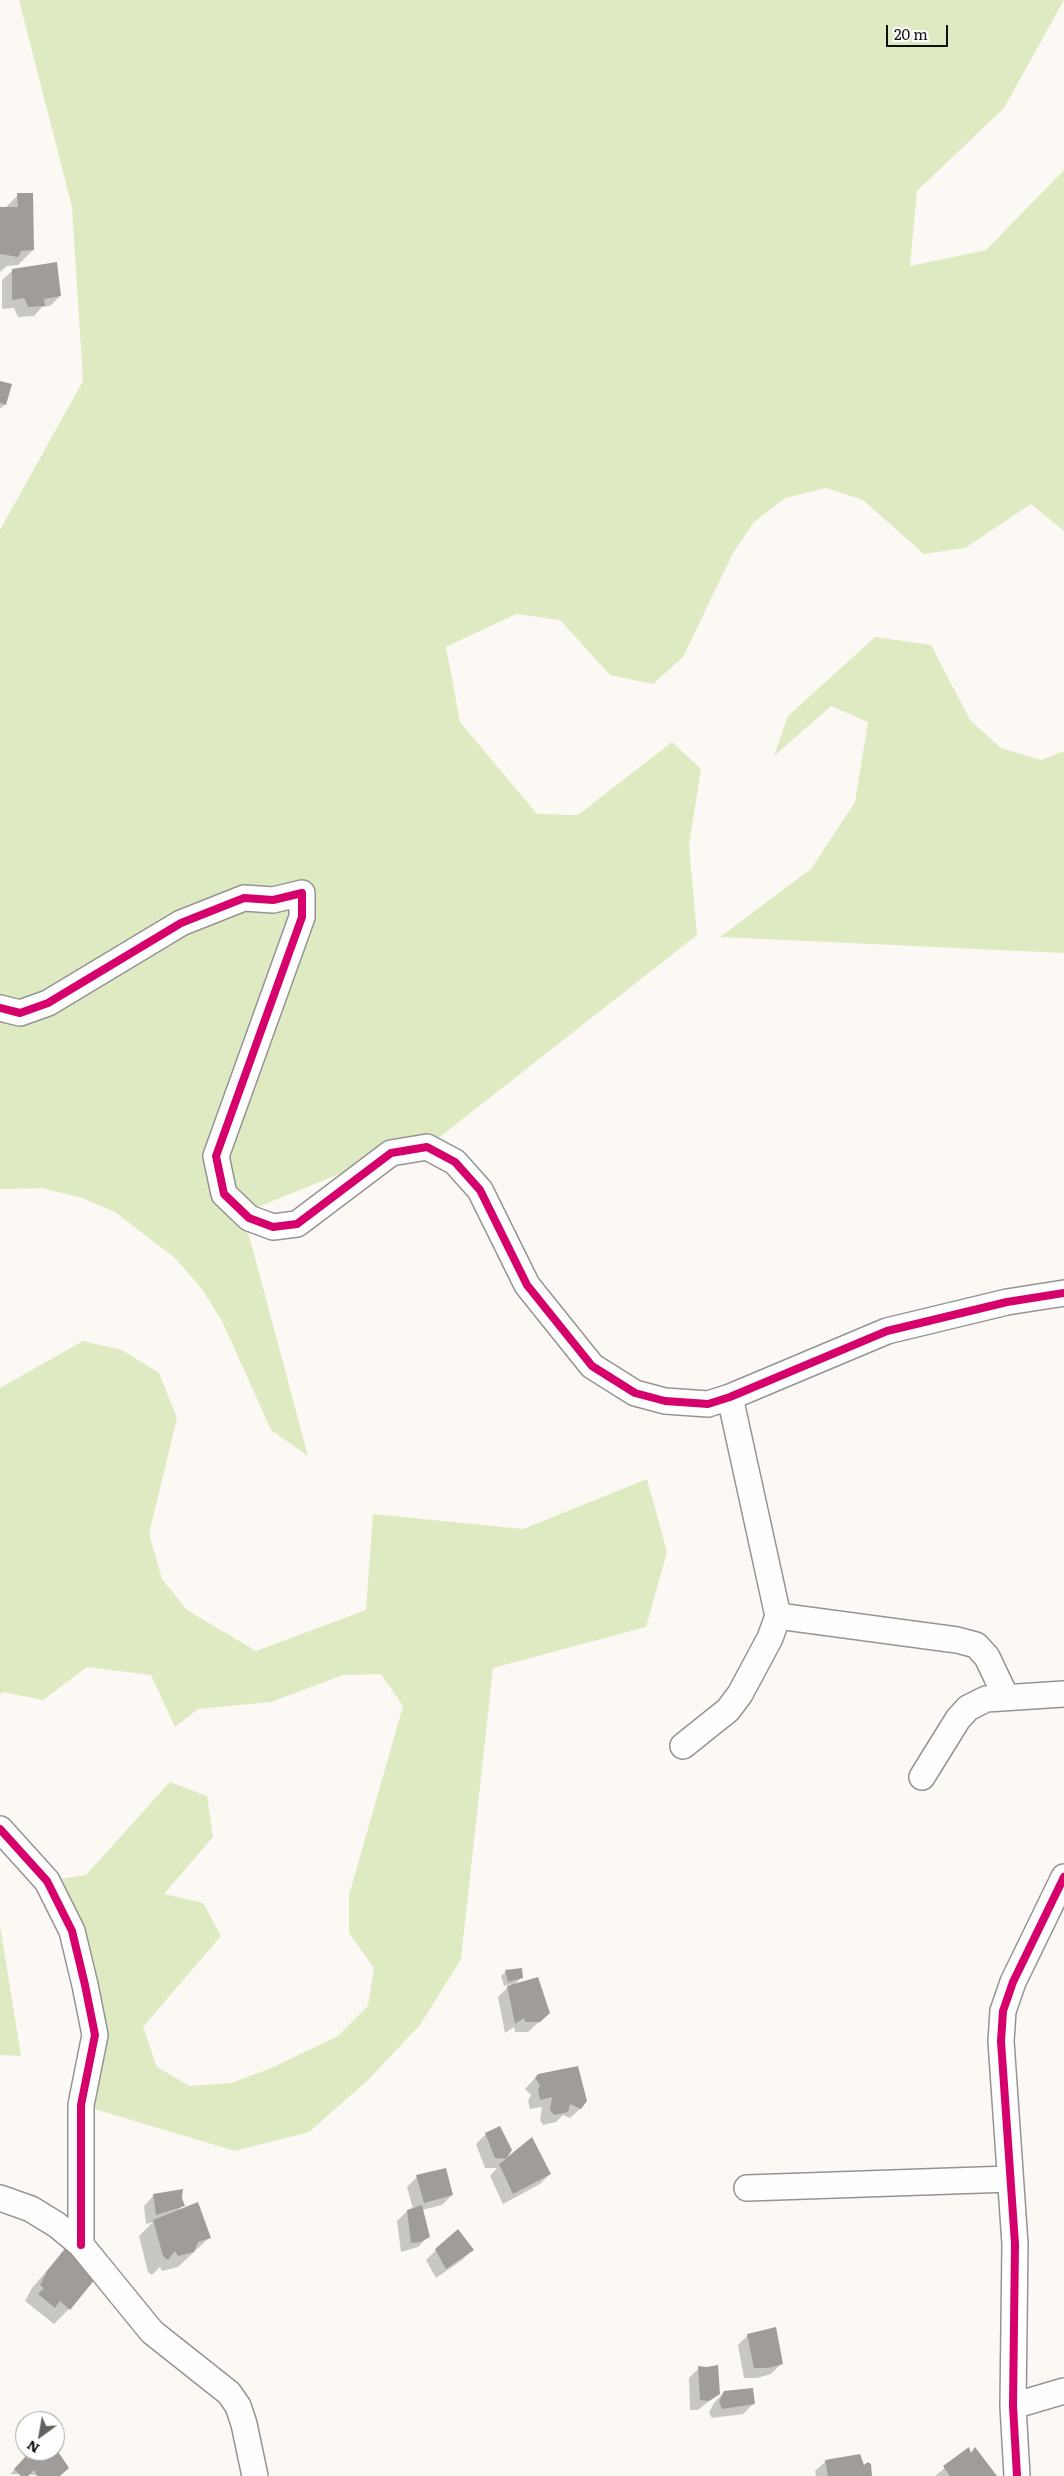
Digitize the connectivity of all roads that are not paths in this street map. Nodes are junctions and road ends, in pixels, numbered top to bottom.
1 (0, 1008) edge
2 (1064, 1293) edge
3 (730, 1397) junction
4 (778, 1616) junction
5 (1064, 1694) edge
6 (1006, 1697) junction
7 (683, 1746) dead end
8 (922, 1777) dead end
9 (0, 1829) edge
10 (1064, 1877) edge
11 (1010, 2179) junction
12 (747, 2188) dead end
13 (0, 2198) edge
14 (81, 2245) junction
15 (1064, 2391) edge
16 (1013, 2406) junction
17 (256, 2476) edge
18 (1017, 2476) edge

1 - 3 street
2 - 3 street
3 - 4 street
4 - 6 street
4 - 7 street
5 - 6 street
6 - 8 street
9 - 14 street
10 - 11 street
11 - 12 street
11 - 16 street
13 - 14 street
14 - 17 street
15 - 16 street
16 - 18 street

